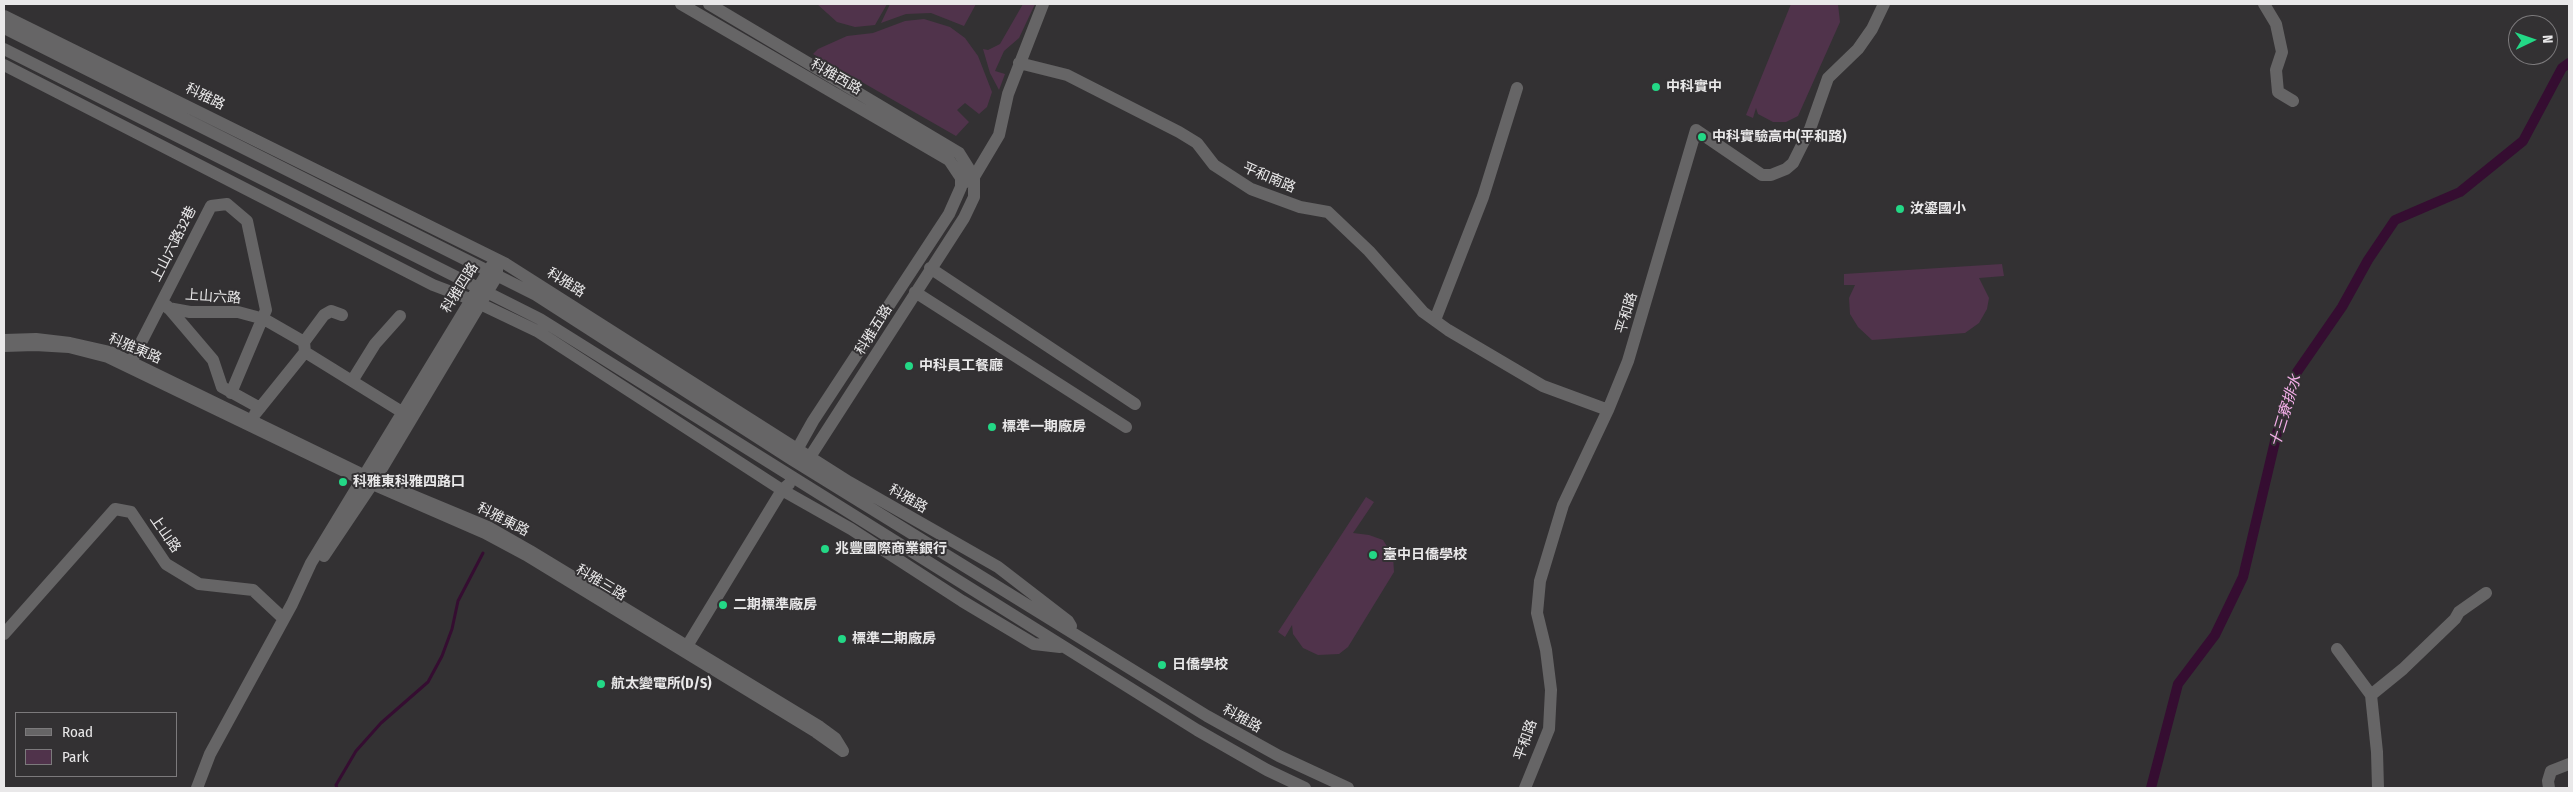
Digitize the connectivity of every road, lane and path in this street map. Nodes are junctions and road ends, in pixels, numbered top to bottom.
1 (681, 4) edge
2 (709, 4) edge
3 (1043, 4) edge
4 (1884, 4) edge
5 (2264, 4) edge
6 (4, 16) edge
7 (4, 28) edge
8 (4, 49) edge
9 (1020, 63) junction
10 (4, 65) edge
11 (1517, 88) dead end
12 (2293, 101) dead end
13 (974, 177) junction
14 (961, 188) junction
15 (497, 259) junction
16 (930, 268) junction
17 (492, 273) junction
18 (915, 292) junction
19 (479, 296) junction
20 (165, 304) junction
21 (342, 315) dead end
22 (400, 316) dead end
23 (264, 319) junction
24 (1435, 320) junction
25 (4, 340) edge
26 (4, 346) edge
27 (304, 347) junction
28 (131, 362) junction
29 (352, 381) junction
30 (231, 393) junction
31 (1135, 404) dead end
32 (260, 408) junction
33 (1608, 410) junction
34 (402, 412) junction
35 (250, 420) junction
36 (1126, 427) dead end
37 (795, 453) junction
38 (807, 461) junction
39 (791, 475) junction
40 (368, 480) junction
41 (782, 490) junction
42 (2486, 593) dead end
43 (284, 619) junction
44 (4, 634) edge
45 (1065, 647) junction
46 (685, 648) junction
47 (2337, 649) dead end
48 (2371, 695) junction
49 (2569, 764) edge
50 (197, 788) edge
51 (1306, 788) edge
52 (1348, 788) edge
53 (1525, 788) edge
54 (2378, 788) edge
55 (2549, 788) edge

1 - 14 street, 科雅西路
2 - 13 street, 科雅西路
3 - 9 street
4 - 33 street, 平和路
5 - 12 street
6 - 15 street, 科雅路
7 - 17 street, 科雅路
8 - 19 street
9 - 13 street
9 - 24 street, 平和南路
10 - 19 street
11 - 24 street
13 - 14 street
13 - 16 street, 科雅五路
14 - 37 street, 科雅五路
15 - 17 street, 科雅四路
15 - 37 street, 科雅路
16 - 18 street, 科雅五路
16 - 31 street
17 - 19 street, 科雅四路
17 - 37 street, 科雅路
18 - 36 street
18 - 38 street, 科雅五路
19 - 34 street, 科雅四路
19 - 39 street
19 - 40 street, 科雅四路
19 - 41 street
20 - 23 street, 上山六路
20 - 23 street, 上山六路32巷
20 - 28 street, 上山六路32巷
20 - 30 street, 上山六路
21 - 27 street
22 - 29 street
23 - 27 street, 上山六路
23 - 30 street, 上山六路32巷
24 - 33 street, 平和南路
25 - 28 street, 科雅東路
26 - 40 street, 科雅東路
27 - 29 street, 上山六路
27 - 32 street
28 - 35 street, 科雅東路
29 - 34 street, 上山六路
30 - 32 street, 上山六路
32 - 35 street
33 - 53 street, 平和路
34 - 40 street, 科雅四路
35 - 40 street, 科雅東路
37 - 38 street, 科雅路
37 - 39 street, 科雅五路
38 - 39 street, 科雅五路
38 - 52 street, 科雅路
39 - 41 street, 科雅五路
39 - 45 street
40 - 43 street, 科雅四路
40 - 46 street, 科雅三路
41 - 45 street
41 - 46 street, 科雅五路
42 - 48 street
43 - 44 street, 上山路
43 - 50 street
45 - 51 street
46 - 46 street, 科雅三路
47 - 48 street
48 - 54 street
49 - 55 street

